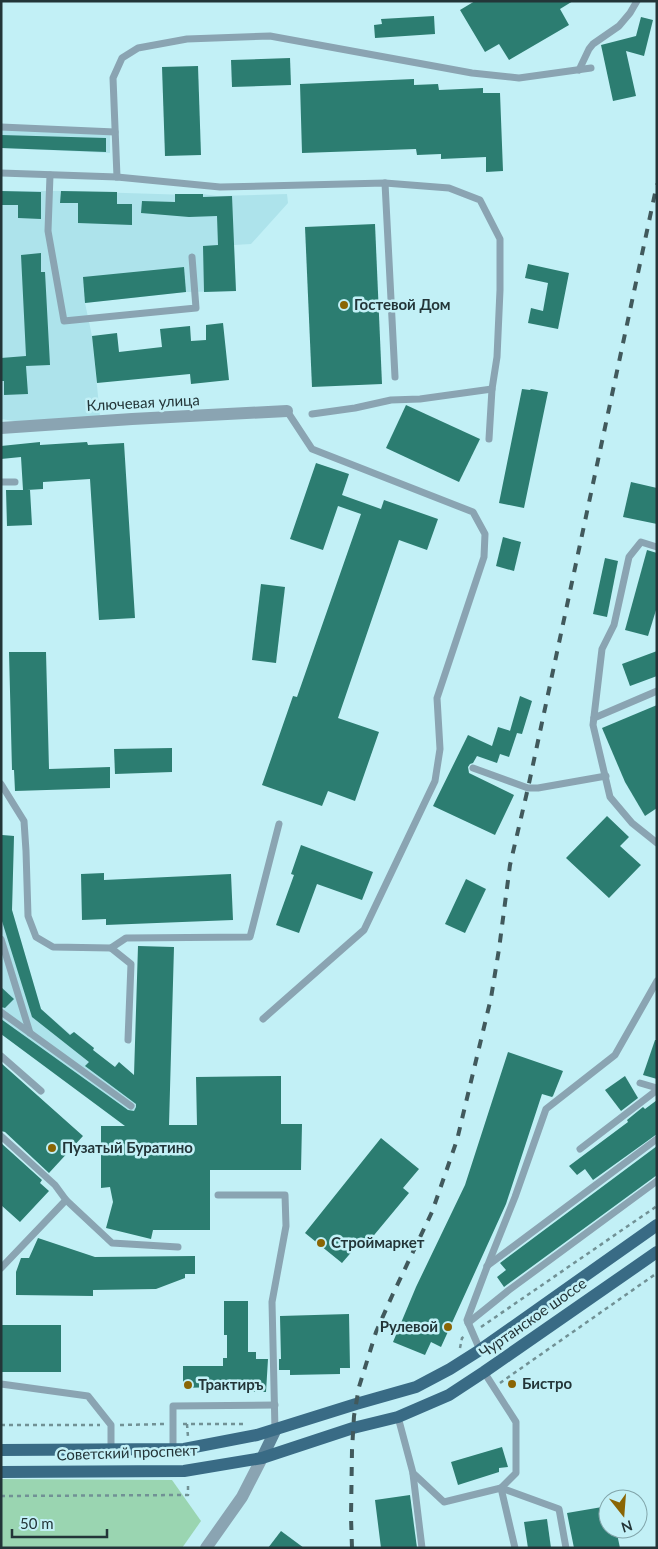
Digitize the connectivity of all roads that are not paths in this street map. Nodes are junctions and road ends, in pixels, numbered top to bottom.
1 (637, 1) edge
2 (591, 68) dead end
3 (579, 70) junction
4 (1, 127) edge
5 (115, 132) junction
6 (1, 173) edge
7 (50, 175) junction
8 (117, 177) junction
9 (385, 183) junction
10 (192, 257) dead end
11 (395, 377) dead end
12 (492, 389) junction
13 (287, 411) joint
14 (312, 414) dead end
15 (1, 428) edge
16 (489, 439) dead end
17 (1, 482) edge
18 (15, 482) dead end
19 (657, 547) edge
20 (657, 691) edge
21 (594, 718) junction
22 (473, 768) dead end
23 (606, 776) junction
24 (1, 784) edge
25 (279, 824) dead end
26 (657, 843) edge
27 (1, 939) edge
28 (111, 948) junction
29 (657, 981) edge
30 (1, 1012) edge
31 (263, 1019) dead end
32 (30, 1033) junction
33 (128, 1040) dead end
34 (1, 1056) edge
35 (640, 1083) dead end
36 (657, 1089) edge
37 (41, 1091) dead end
38 (131, 1106) dead end
39 (1, 1136) edge
40 (657, 1139) edge
41 (580, 1149) dead end
42 (657, 1181) edge
43 (218, 1195) dead end
44 (66, 1200) junction
45 (657, 1225) edge
46 (178, 1247) dead end
47 (657, 1252) edge
48 (487, 1267) junction
49 (1, 1268) edge
50 (468, 1323) junction
51 (480, 1350) junction
52 (484, 1372) junction
53 (1, 1384) edge
54 (274, 1405) junction
55 (425, 1406) joint
56 (398, 1417) junction
57 (275, 1431) junction
58 (173, 1449) junction
59 (1, 1450) edge
60 (111, 1450) junction
61 (262, 1458) junction
62 (1, 1472) edge
63 (413, 1474) junction
64 (501, 1488) junction
65 (206, 1548) edge
66 (422, 1548) edge
67 (515, 1548) edge
68 (566, 1548) edge

1 - 3 lane
2 - 3 lane
3 - 5 lane
4 - 5 lane
5 - 8 lane
6 - 7 lane
7 - 8 lane
7 - 10 lane
8 - 9 lane
9 - 11 lane
9 - 12 lane
12 - 14 lane
12 - 16 lane
13 - 15 street, Ключевая улица
13 - 31 lane
17 - 18 lane
19 - 21 lane
20 - 21 lane
21 - 23 lane
22 - 23 lane
23 - 26 lane
24 - 28 lane
25 - 28 lane
27 - 32 lane
28 - 33 lane
29 - 48 lane
30 - 32 lane
32 - 38 lane
34 - 37 lane
35 - 36 lane
36 - 41 lane
39 - 44 lane
40 - 48 lane
42 - 50 lane
43 - 54 lane
44 - 46 lane
44 - 49 lane
45 - 51 main road, Чуртанское шоссе
47 - 52 main road, Чуртанское шоссе
48 - 50 lane
50 - 51 lane
51 - 57 main road, Чуртанское шоссе
52 - 55 main road, Чуртанское шоссе
52 - 64 lane
53 - 60 lane
54 - 57 lane
54 - 58 lane
55 - 56 main road, Советский проспект
56 - 61 main road, Советский проспект
56 - 63 lane
57 - 58 main road, Советский проспект
57 - 61 main road
58 - 60 main road, Советский проспект
59 - 60 main road, Советский проспект
61 - 62 main road, Советский проспект
61 - 65 street
63 - 64 lane
63 - 66 lane
64 - 67 lane
64 - 68 lane

